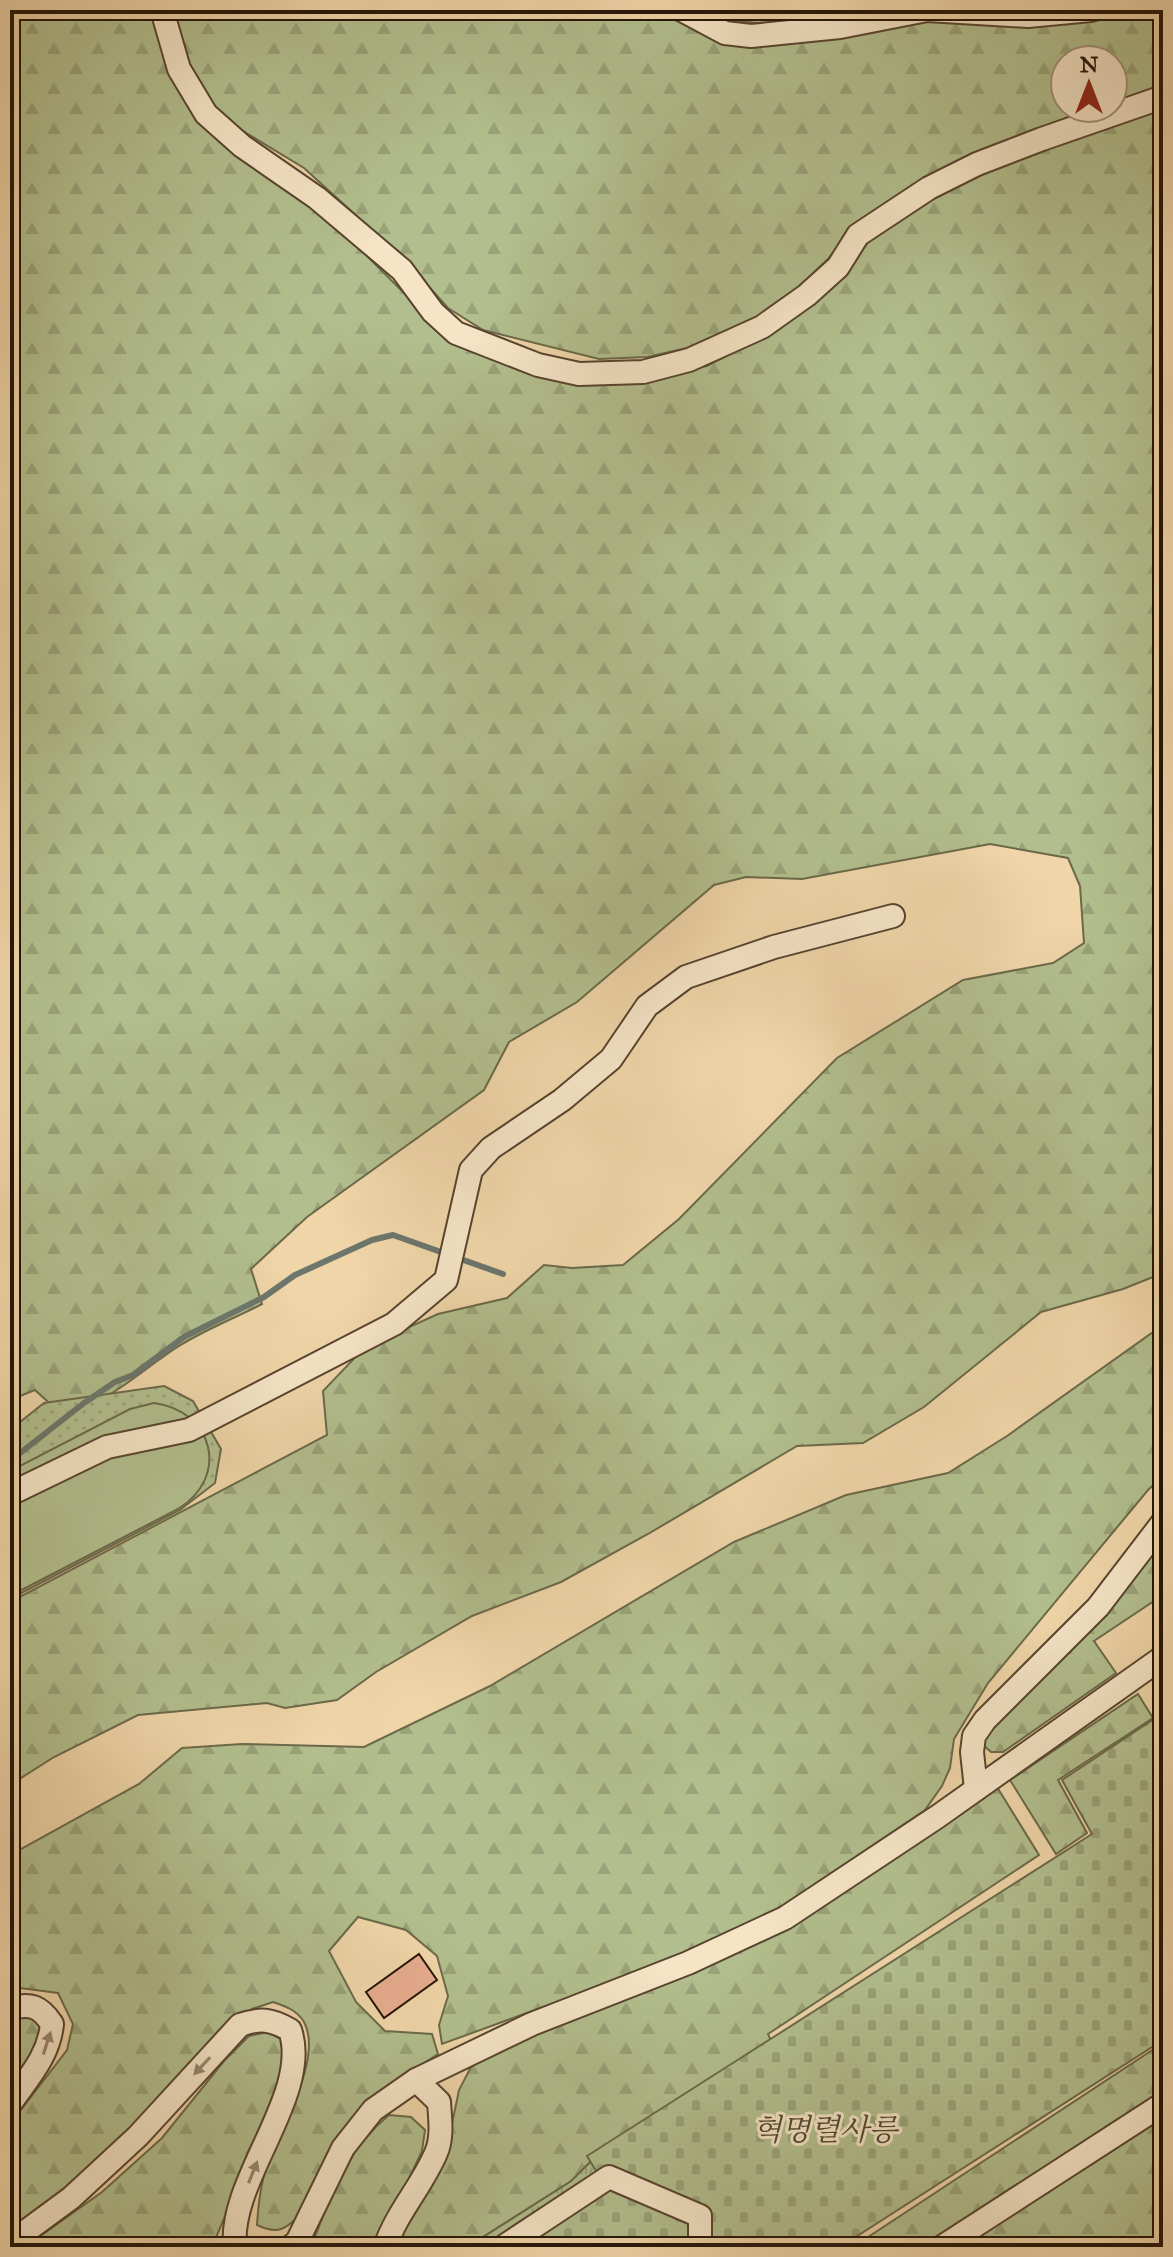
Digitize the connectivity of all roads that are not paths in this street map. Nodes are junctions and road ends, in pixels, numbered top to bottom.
1 (162, 10) edge
2 (682, 10) edge
3 (1091, 10) edge
4 (1163, 97) edge
5 (893, 916) dead end
6 (10, 1494) edge
7 (1163, 1522) edge
8 (1163, 1657) edge
9 (976, 1789) junction
10 (10, 2008) edge
11 (416, 2080) junction
12 (10, 2104) edge
13 (1163, 2104) edge
14 (10, 2243) edge
15 (235, 2247) edge
16 (290, 2247) edge
17 (385, 2247) edge
18 (503, 2247) edge
19 (700, 2247) edge
20 (942, 2247) edge

1 - 4 street
2 - 3 street
5 - 6 street
7 - 9 street
8 - 9 street
9 - 11 street
12 -> 10 street
11 - 16 street
11 - 17 street
13 - 20 street
15 -> 14 street
18 - 19 street

